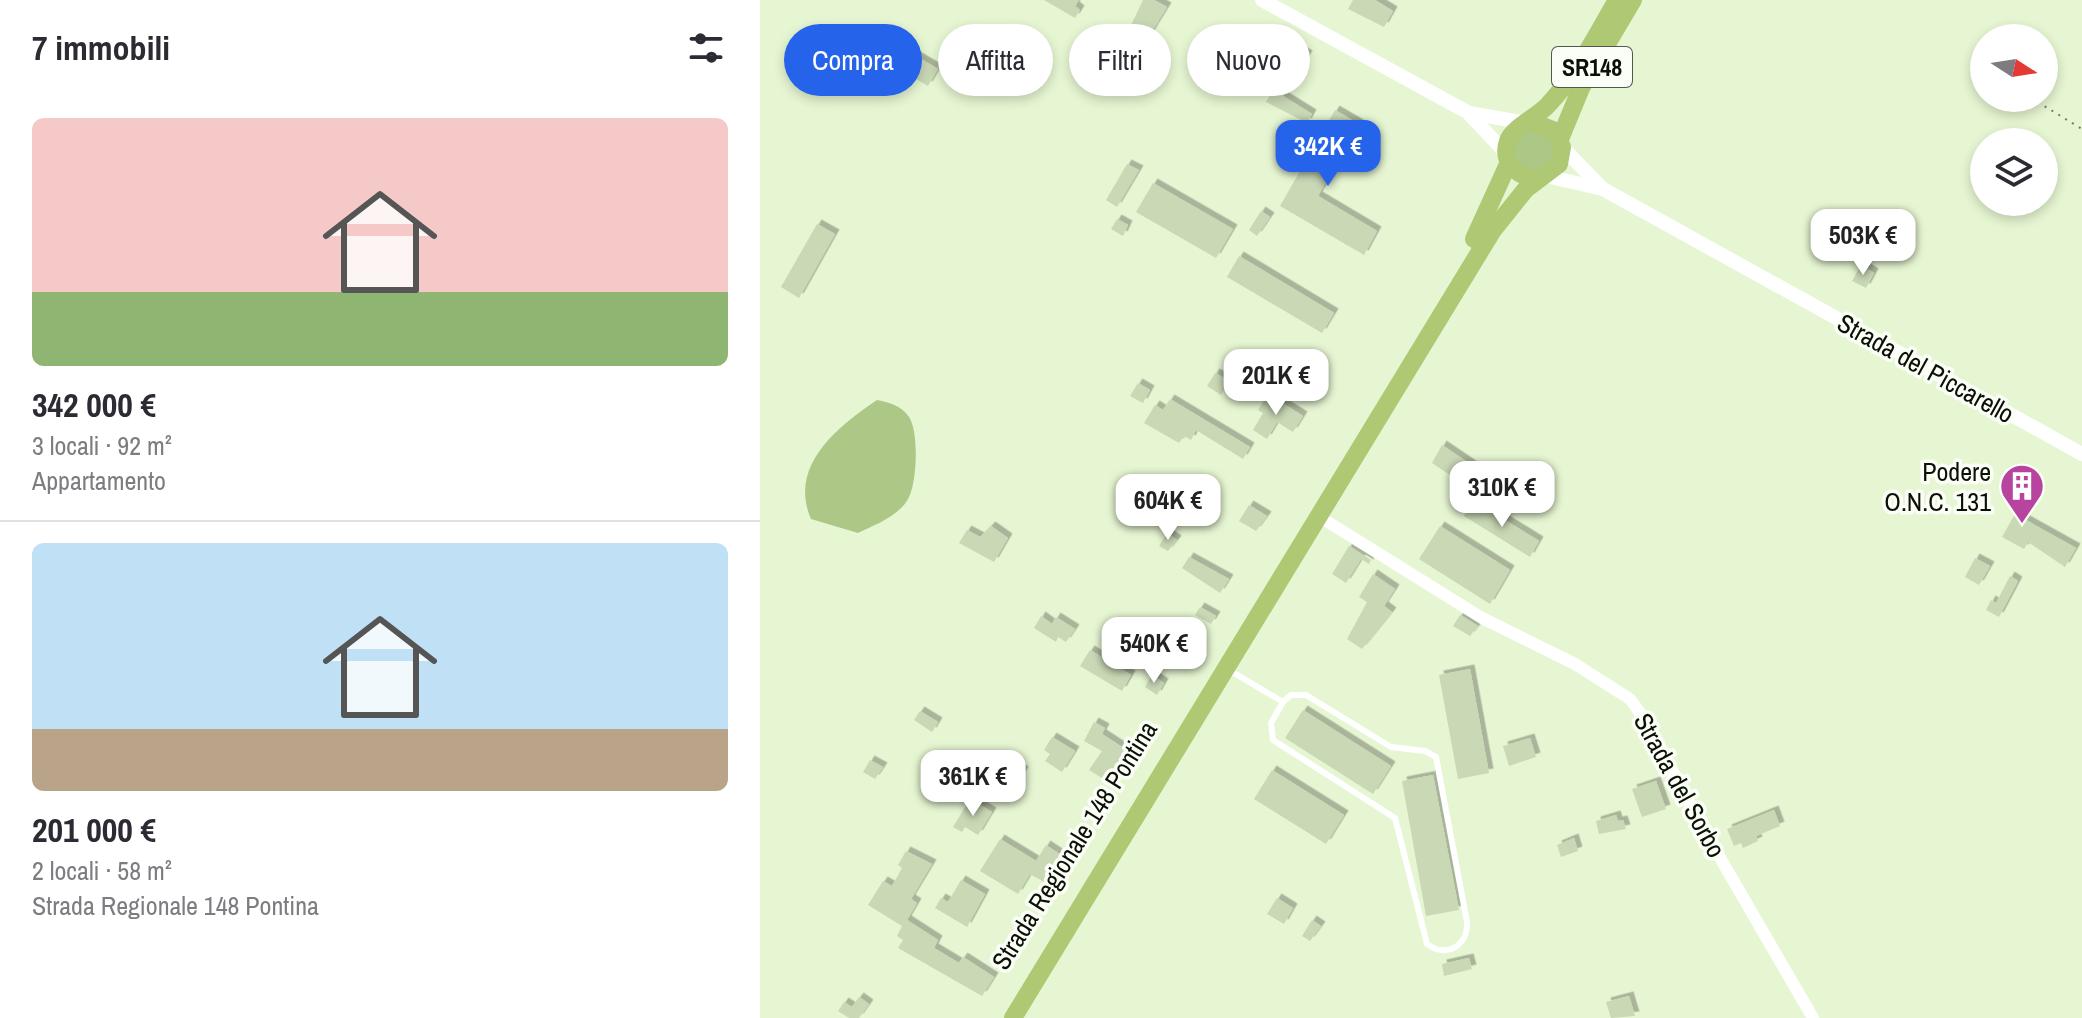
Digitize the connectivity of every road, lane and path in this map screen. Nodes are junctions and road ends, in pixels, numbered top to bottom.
1 (1262, 0) edge
2 (1617, 0) edge
3 (1633, 0) edge
4 (2054, 112) edge
5 (1469, 113) junction
6 (1529, 122) junction
7 (2082, 129) edge
8 (1561, 143) junction
9 (1507, 158) junction
10 (1542, 177) junction
11 (1603, 189) junction
12 (2082, 454) edge
13 (1320, 517) junction
14 (1226, 668) junction
15 (1283, 702) junction
16 (998, 1018) edge
17 (1013, 1018) edge
18 (1813, 1018) edge

1 - 5 street
2 - 6 main road, Strada Regionale 148 Pontina / SR148
3 - 8 main road, Strada Regionale 148 Pontina / SR148
4 - 7 path
5 - 6 street
5 - 9 street
6 - 8 main road, SR148
6 - 9 main road, Strada Regionale 148 Pontina / SR148
8 - 10 main road, Strada Regionale 148 Pontina / SR148
8 - 11 street, Strada del Piccarello
9 - 10 main road
9 - 16 main road, Strada Regionale 148 Pontina / SR148
10 - 11 street, Strada del Piccarello
10 - 13 main road, Strada Regionale 148 Pontina / SR148
11 - 12 street, Strada del Piccarello
13 - 14 main road, Strada Regionale 148 Pontina / SR148
13 - 18 street, Strada del Sorbo
14 - 15 lane
14 - 17 main road, Strada Regionale 148 Pontina / SR148
15 - 15 lane

